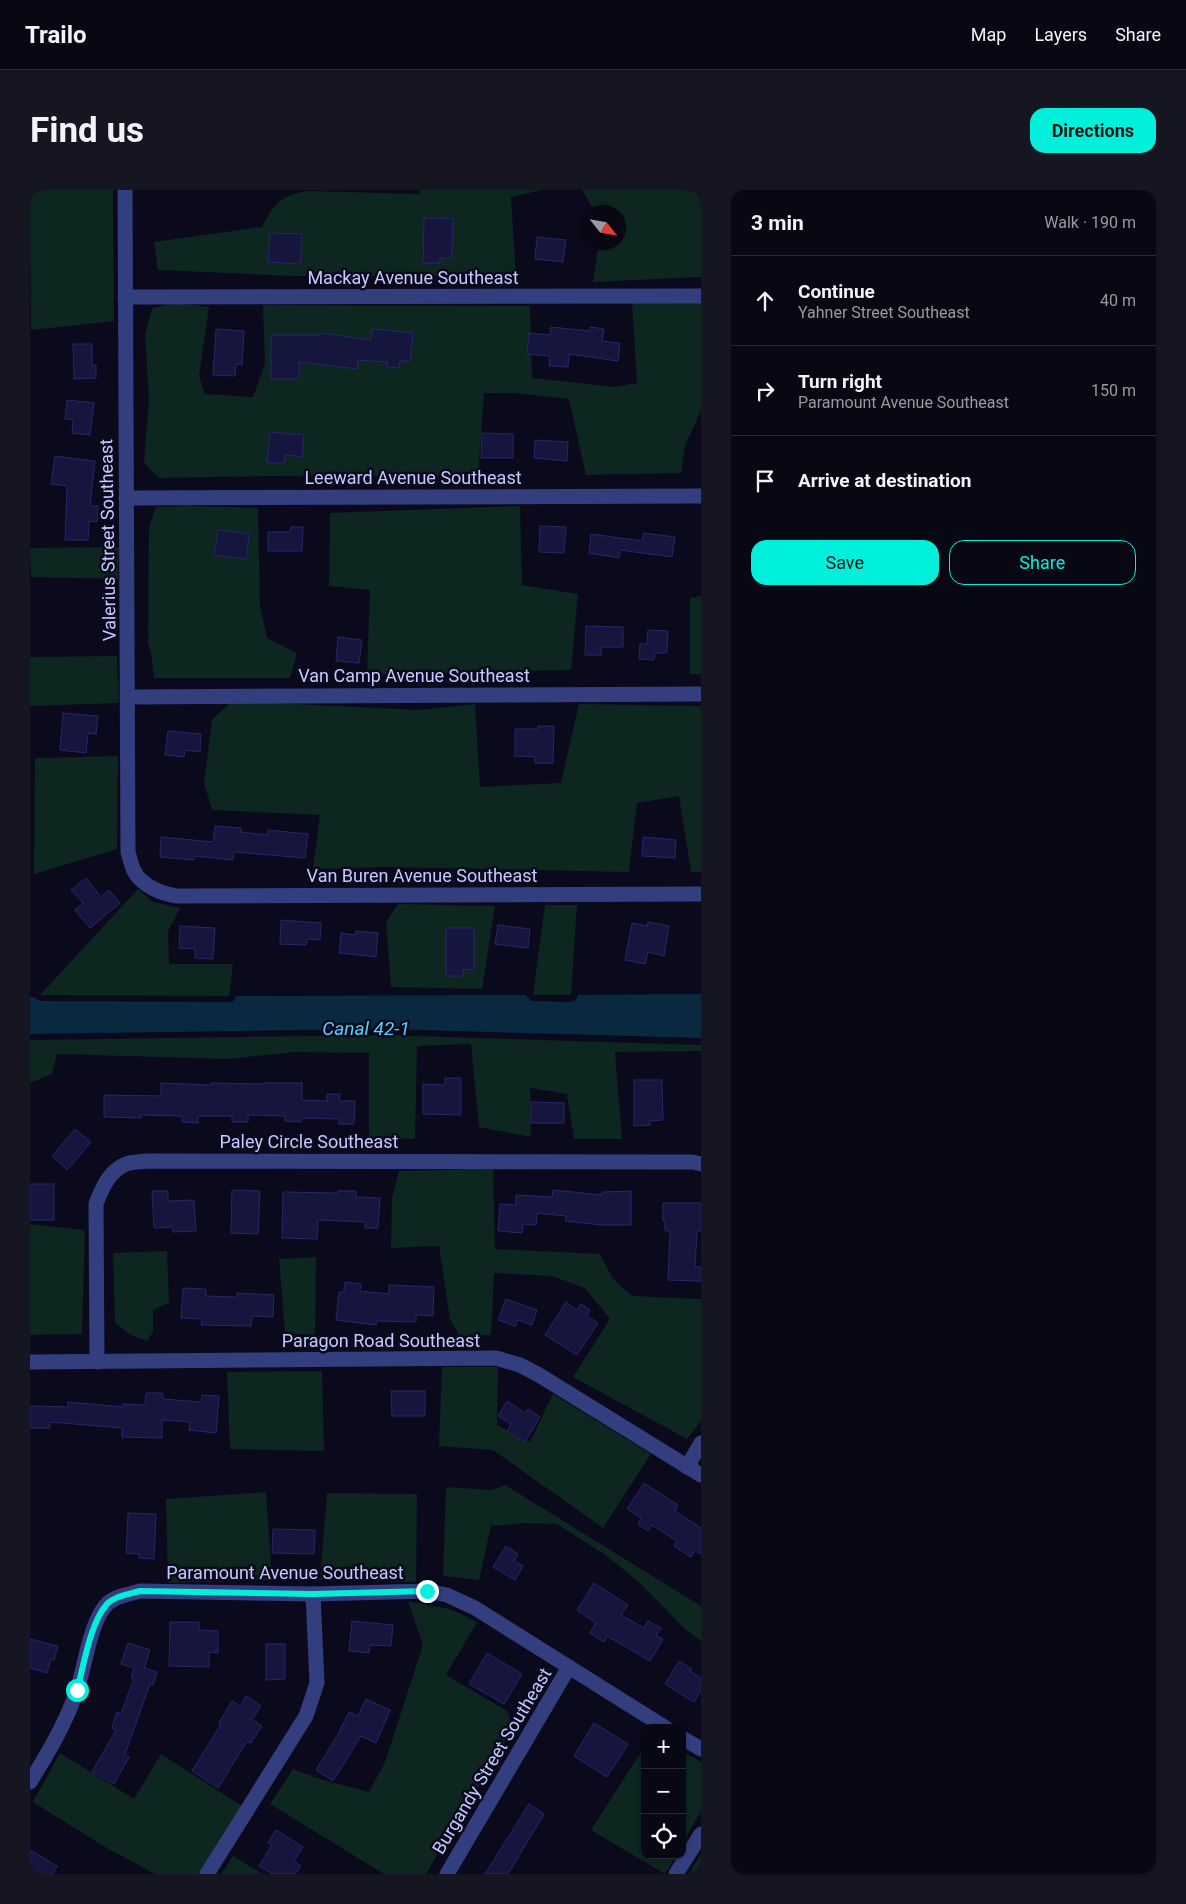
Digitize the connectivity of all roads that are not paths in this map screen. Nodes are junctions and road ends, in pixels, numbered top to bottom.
1 (125, 190) edge
2 (701, 296) edge
3 (125, 297) junction
4 (701, 496) edge
5 (126, 498) junction
6 (701, 694) edge
7 (128, 697) junction
8 (147, 884) joint
9 (701, 894) edge
10 (701, 1164) edge
11 (30, 1362) edge
12 (97, 1362) junction
13 (701, 1443) edge
14 (687, 1467) junction
15 (701, 1475) edge
16 (313, 1594) junction
17 (569, 1667) junction
18 (660, 1724) edge
19 (686, 1740) edge
20 (701, 1749) edge
21 (30, 1782) edge
22 (701, 1834) edge
23 (207, 1874) edge
24 (447, 1874) edge
25 (676, 1874) edge

1 - 3 street, Valerius Street Southeast
2 - 3 street, Mackay Avenue Southeast
3 - 5 street, Valerius Street Southeast
4 - 5 street, Leeward Avenue Southeast
5 - 7 street, Valerius Street Southeast
6 - 7 street, Van Camp Avenue Southeast
7 - 8 street, Valerius Street Southeast
8 - 9 street, Van Buren Avenue Southeast
10 - 12 street, Paley Circle Southeast
11 - 12 street, Paragon Road Southeast
12 - 14 street, Paragon Road Southeast
13 - 14 street
14 - 15 street, Paragon Road Southeast
16 - 17 street, Paramount Avenue Southeast
16 - 21 street, Paramount Avenue Southeast
16 - 23 street
17 - 18 street, Paramount Avenue Southeast
17 - 24 street, Burgandy Street Southeast
19 - 20 street
22 - 25 street

